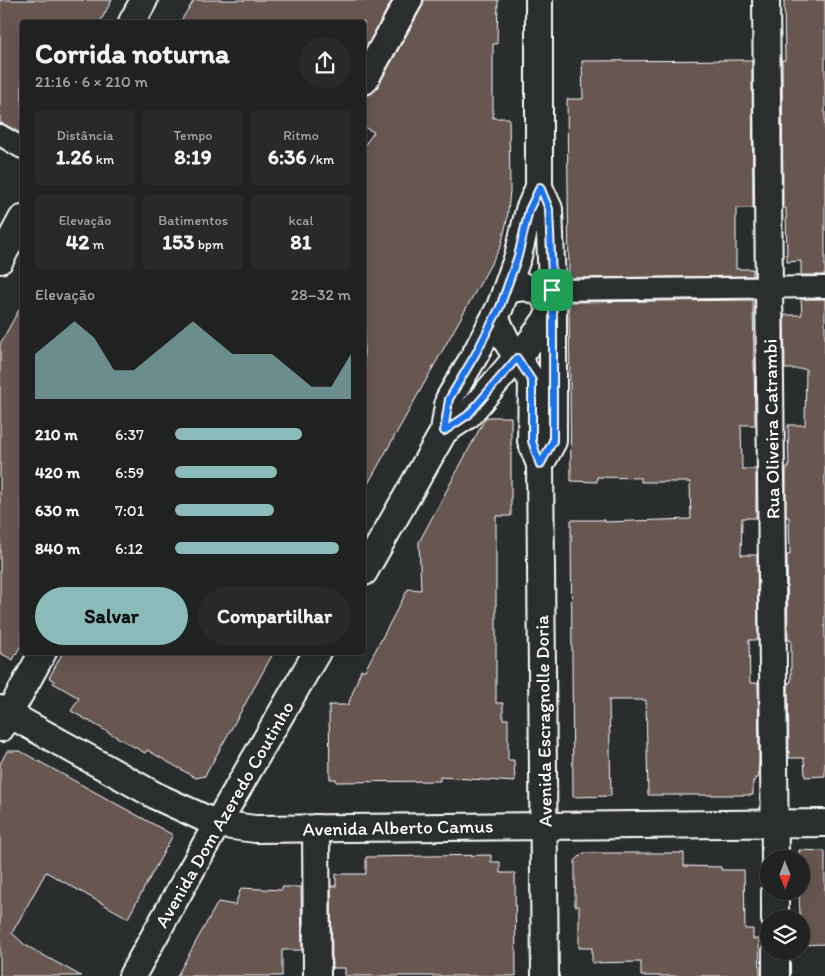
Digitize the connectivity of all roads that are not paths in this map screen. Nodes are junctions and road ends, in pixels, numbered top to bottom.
1 (144, 0) edge
2 (409, 0) edge
3 (539, 0) edge
4 (766, 0) edge
5 (133, 20) edge
6 (366, 76) edge
7 (0, 135) edge
8 (20, 147) edge
9 (540, 187) junction
10 (20, 223) edge
11 (0, 260) edge
12 (825, 287) edge
13 (770, 289) junction
14 (506, 290) junction
15 (553, 300) junction
16 (495, 317) junction
17 (517, 358) junction
18 (444, 431) junction
19 (540, 465) junction
20 (366, 568) edge
21 (41, 655) edge
22 (315, 655) edge
23 (3, 717) edge
24 (825, 823) edge
25 (216, 824) junction
26 (775, 824) junction
27 (545, 826) junction
28 (316, 828) junction
29 (775, 850) edge
30 (776, 960) edge
31 (132, 976) edge
32 (317, 976) edge
33 (545, 976) edge
34 (776, 976) edge

1 - 5 street
2 - 6 street
3 - 9 street, Avenida Escragnolle Doria
4 - 13 street, Rua Oliveira Catrambi
7 - 8 street
9 - 14 street, Avenida Escragnolle Doria
9 - 15 street, Avenida Escragnolle Doria
10 - 11 street
12 - 13 street
13 - 15 street
13 - 26 street, Rua Oliveira Catrambi
14 - 15 street
14 - 16 street, Avenida Escragnolle Doria
15 - 17 street
15 - 19 street, Avenida Escragnolle Doria
16 - 17 street, Avenida Escragnolle Doria
16 - 18 street
17 - 18 street
17 - 19 street, Avenida Escragnolle Doria
18 - 20 street
19 - 27 street, Avenida Escragnolle Doria
21 - 23 street
22 - 25 street, Avenida Dom Azeredo Coutinho
23 - 25 street, Avenida Alberto Camus
24 - 26 street, Avenida Alberto Camus
25 - 28 street, Avenida Alberto Camus
25 - 31 street, Avenida Dom Azeredo Coutinho
26 - 27 street, Avenida Alberto Camus
26 - 29 street, Rua Oliveira Catrambi
27 - 28 street, Avenida Alberto Camus
27 - 33 street, Avenida Escragnolle Doria
28 - 32 street
30 - 34 street

